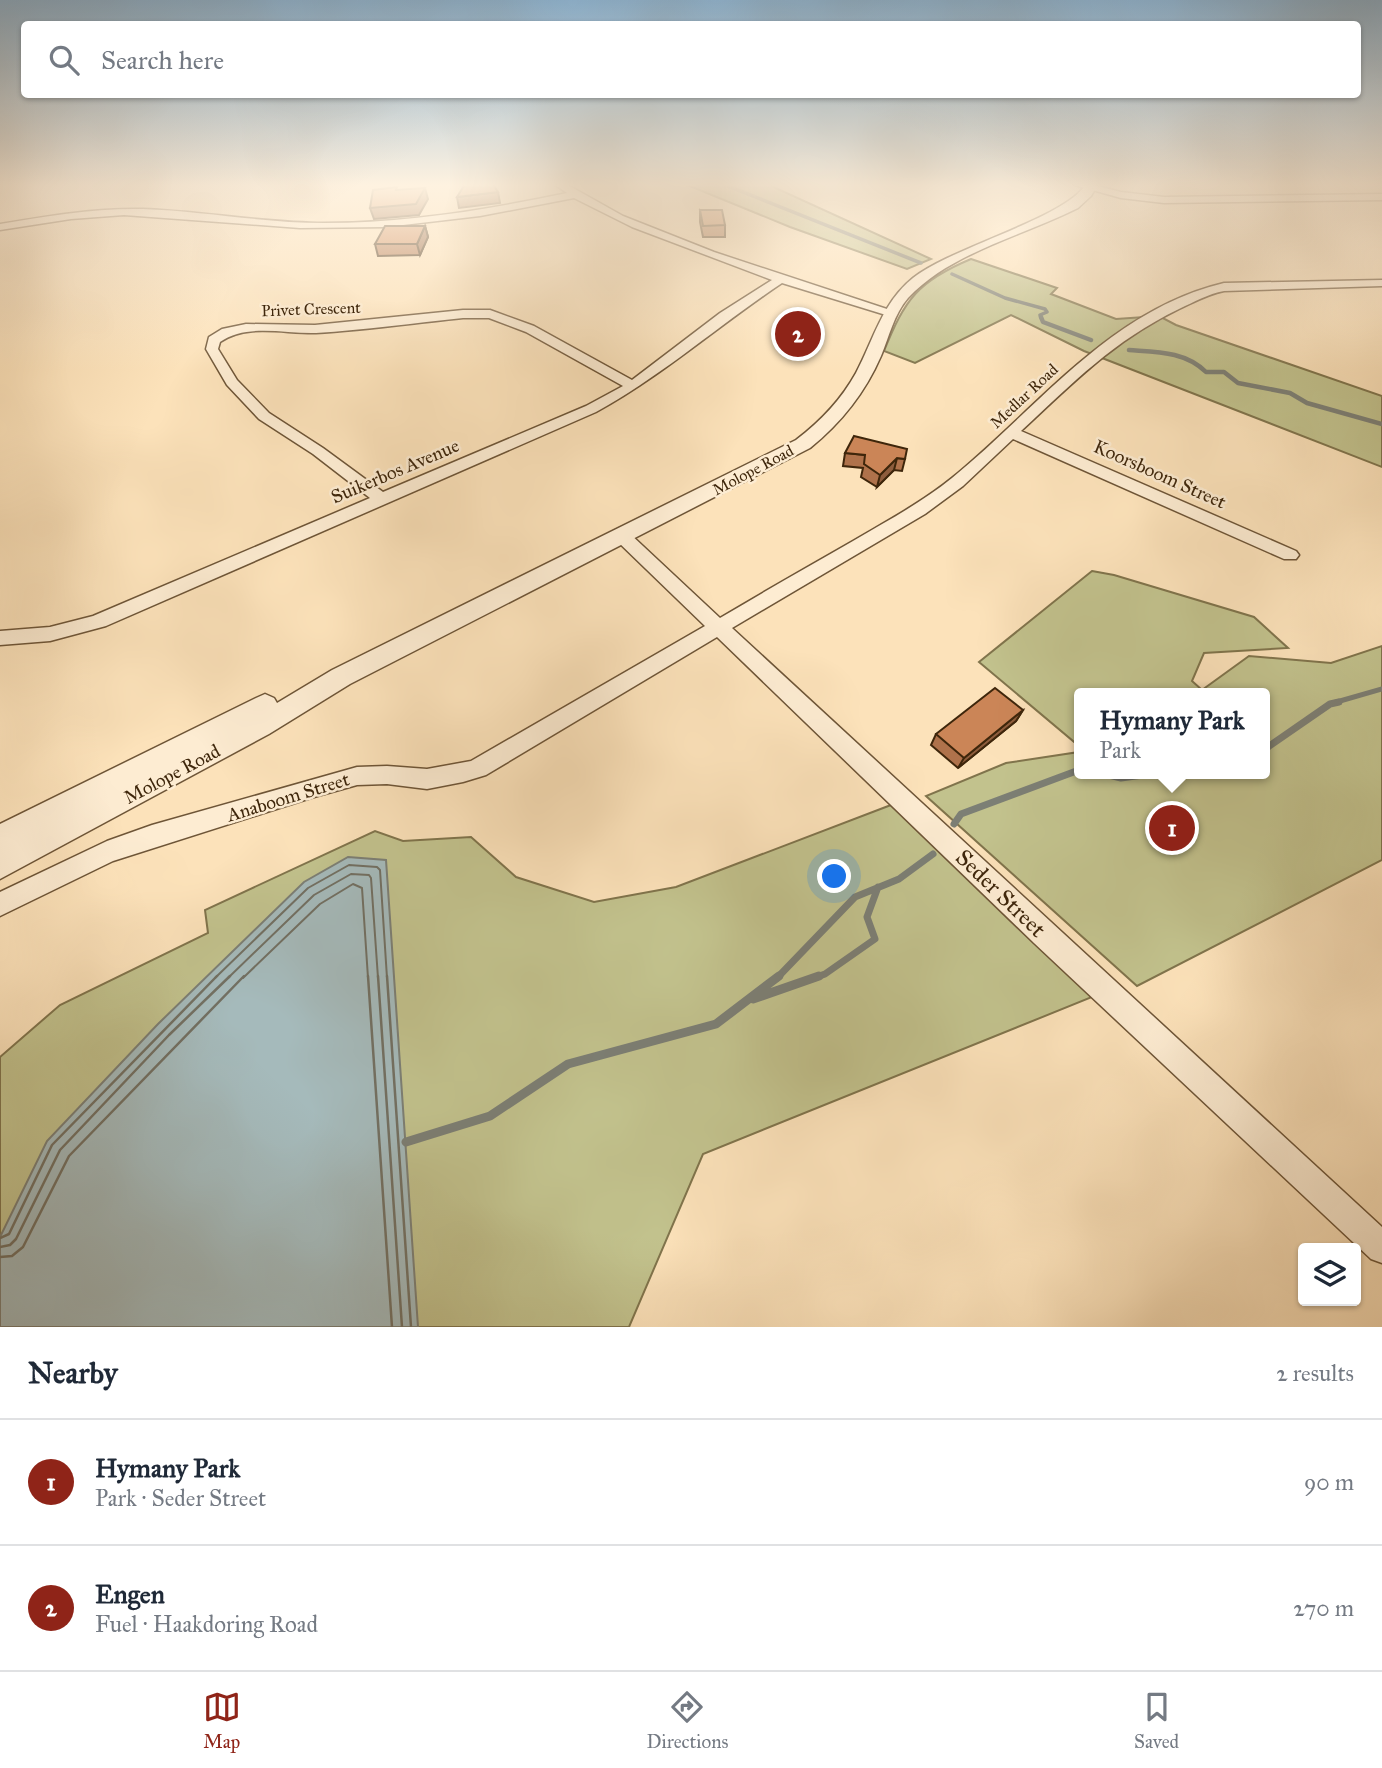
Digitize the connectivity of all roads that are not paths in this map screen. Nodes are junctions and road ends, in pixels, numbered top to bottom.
1 (688, 246) edge
2 (986, 246) edge
3 (779, 281) junction
4 (1382, 283) edge
5 (890, 312) junction
6 (633, 386) junction
7 (1012, 433) junction
8 (382, 499) junction
9 (622, 536) junction
10 (1290, 555) dead end
11 (721, 627) junction
12 (0, 638) edge
13 (341, 677) junction
14 (0, 839) edge
15 (0, 866) edge
16 (0, 904) edge
17 (1382, 1248) edge

1 - 3 street
2 - 5 street, Molope Road
3 - 5 street
3 - 6 street, Suikerbos Avenue
4 - 7 street, Medlar Road
5 - 9 street, Molope Road
6 - 8 street, Suikerbos Avenue
6 - 8 street, Privet Crescent
7 - 10 street, Koorsboom Street
7 - 11 street, Medlar Road
8 - 12 street, Suikerbos Avenue
9 - 11 street, Seder Street
9 - 13 street, Molope Road
11 - 16 street, Anaboom Street
11 - 17 street, Seder Street
13 - 14 street, Molope Road
13 - 15 street, Molope Road

